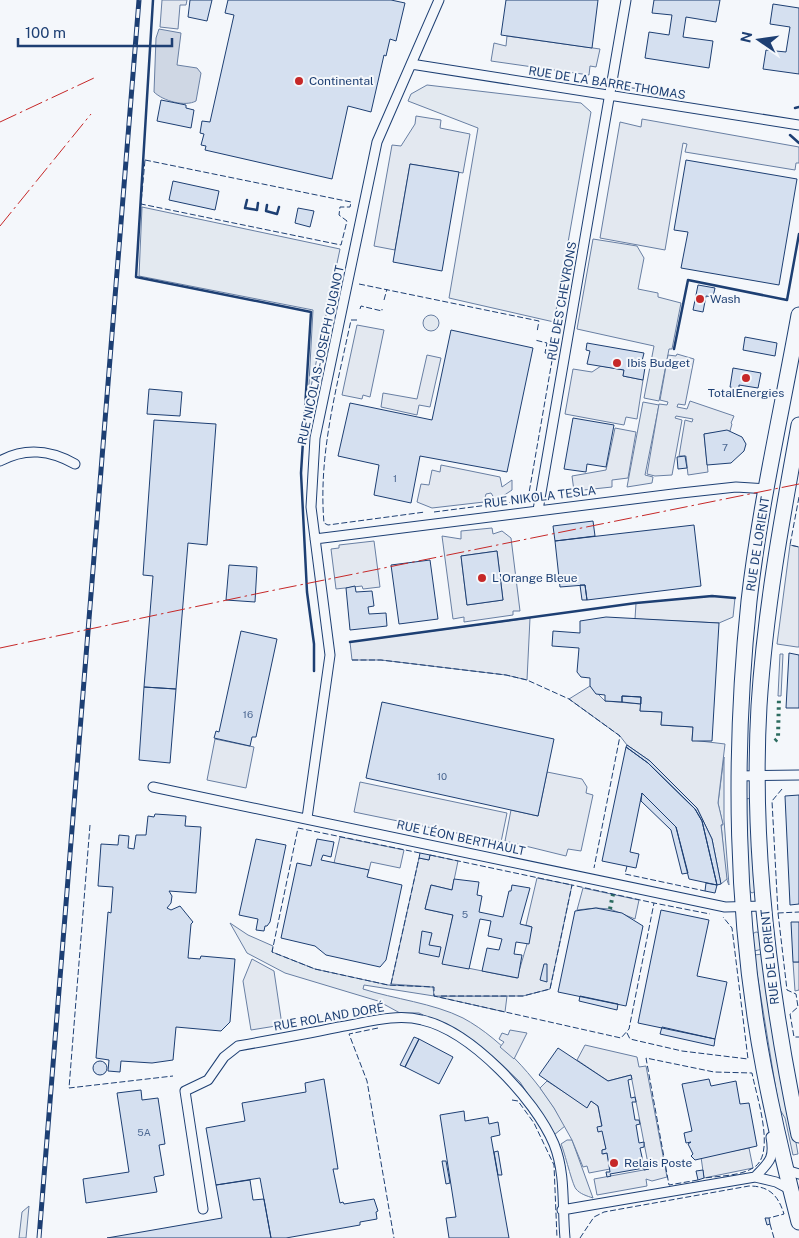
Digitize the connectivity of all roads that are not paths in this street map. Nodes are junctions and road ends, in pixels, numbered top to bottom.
1 (439, 0) edge
2 (626, 0) edge
3 (411, 64) junction
4 (610, 96) junction
5 (799, 125) edge
6 (799, 315) edge
7 (799, 425) edge
8 (0, 461) edge
9 (75, 464) dead end
10 (768, 489) junction
11 (538, 510) junction
12 (315, 539) junction
13 (799, 775) edge
14 (739, 776) junction
15 (758, 777) junction
16 (153, 787) dead end
17 (307, 818) junction
18 (764, 906) junction
19 (744, 908) junction
20 (764, 1069) junction
21 (799, 1135) edge
22 (792, 1172) edge
23 (755, 1177) junction
24 (791, 1190) junction
25 (203, 1209) dead end
26 (562, 1210) junction
27 (799, 1222) edge
28 (565, 1238) edge

1 - 3 street, RUE NICOLAS-JOSEPH CUGNOT
2 - 4 street
3 - 4 street, RUE DE LA BARRE-THOMAS
3 - 12 street, RUE NICOLAS-JOSEPH CUGNOT
4 - 5 street, RUE DE LA BARRE-THOMAS
4 - 11 street, RUE DES CHEVRONS
6 - 10 main road, RUE DE LORIENT
7 - 15 main road, RUE DE LORIENT
8 - 9 street
10 - 11 street, RUE NIKOLA TESLA
10 - 14 main road, RUE DE LORIENT
11 - 12 street, RUE NIKOLA TESLA
12 - 17 street, RUE NICOLAS-JOSEPH CUGNOT
13 - 15 street
14 - 15 street
14 - 19 main road, RUE DE LORIENT
15 - 18 main road, RUE DE LORIENT
16 - 17 street, RUE LÉON BERTHAULT
17 - 19 street, RUE LÉON BERTHAULT
18 - 19 street, RUE LÉON BERTHAULT
18 - 21 main road, RUE DE LORIENT
19 - 20 main road, RUE DE LORIENT
20 - 22 main road, RUE DE LORIENT
20 - 23 street, RUE DE LORIENT
22 - 24 main road, RUE DE LORIENT
23 - 24 street
23 - 26 street
24 - 27 main road, RUE DE LORIENT
25 - 26 street, RUE ROLAND DORÉ
26 - 28 street

